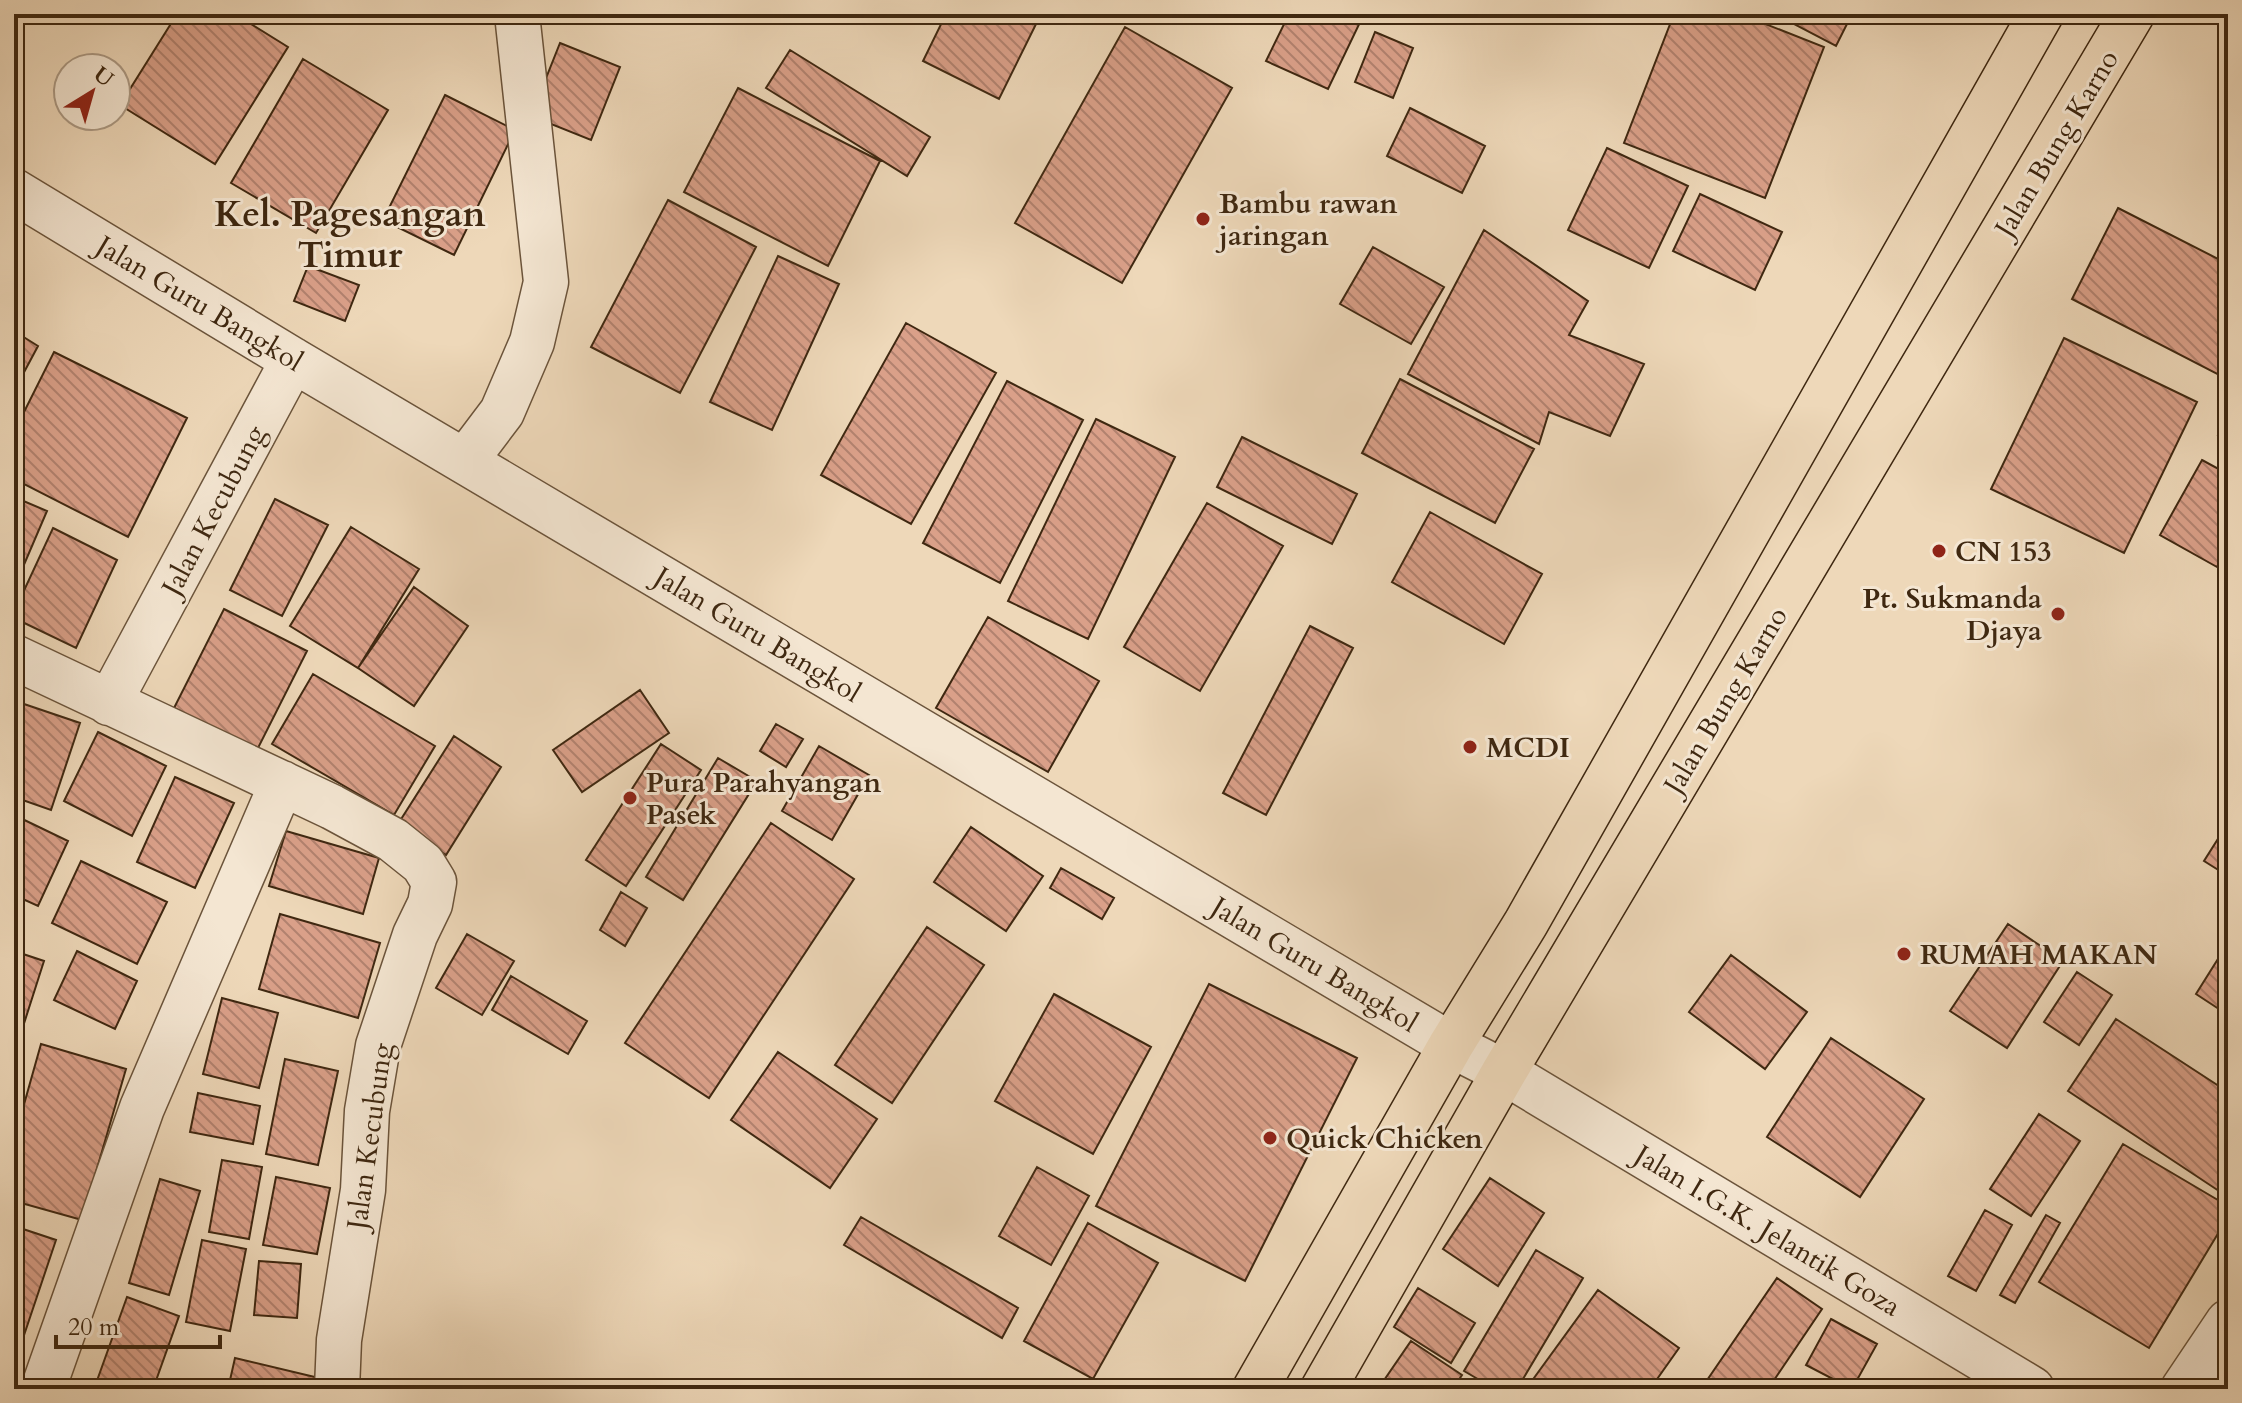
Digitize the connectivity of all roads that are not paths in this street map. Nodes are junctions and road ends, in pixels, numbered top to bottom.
1 (517, 14) edge
2 (2041, 14) edge
3 (2132, 14) edge
4 (14, 191) edge
5 (293, 360) junction
6 (465, 461) junction
7 (14, 657) edge
8 (109, 703) junction
9 (282, 783) junction
10 (1451, 1045) junction
11 (1504, 1072) junction
12 (2228, 1322) edge
13 (43, 1389) edge
14 (337, 1389) edge
15 (1255, 1389) edge
16 (1323, 1389) edge
17 (2032, 1389) edge
18 (2183, 1389) edge

1 - 6 street
2 - 10 main road
3 - 11 main road, Jalan Bung Karno
4 - 5 street, Jalan Guru Bangkol
5 - 6 street, Jalan Guru Bangkol
5 - 8 street, Jalan Kecubung
6 - 10 street, Jalan Guru Bangkol
7 - 8 street
8 - 9 street, Jalan Kecubung
9 - 13 street
9 - 14 street, Jalan Kecubung
10 - 11 street, Jalan Guru Bangkol
10 - 15 main road
11 - 16 main road, Jalan Bung Karno
11 - 17 street, Jalan I.G.K. Jelantik Goza
12 - 18 street

